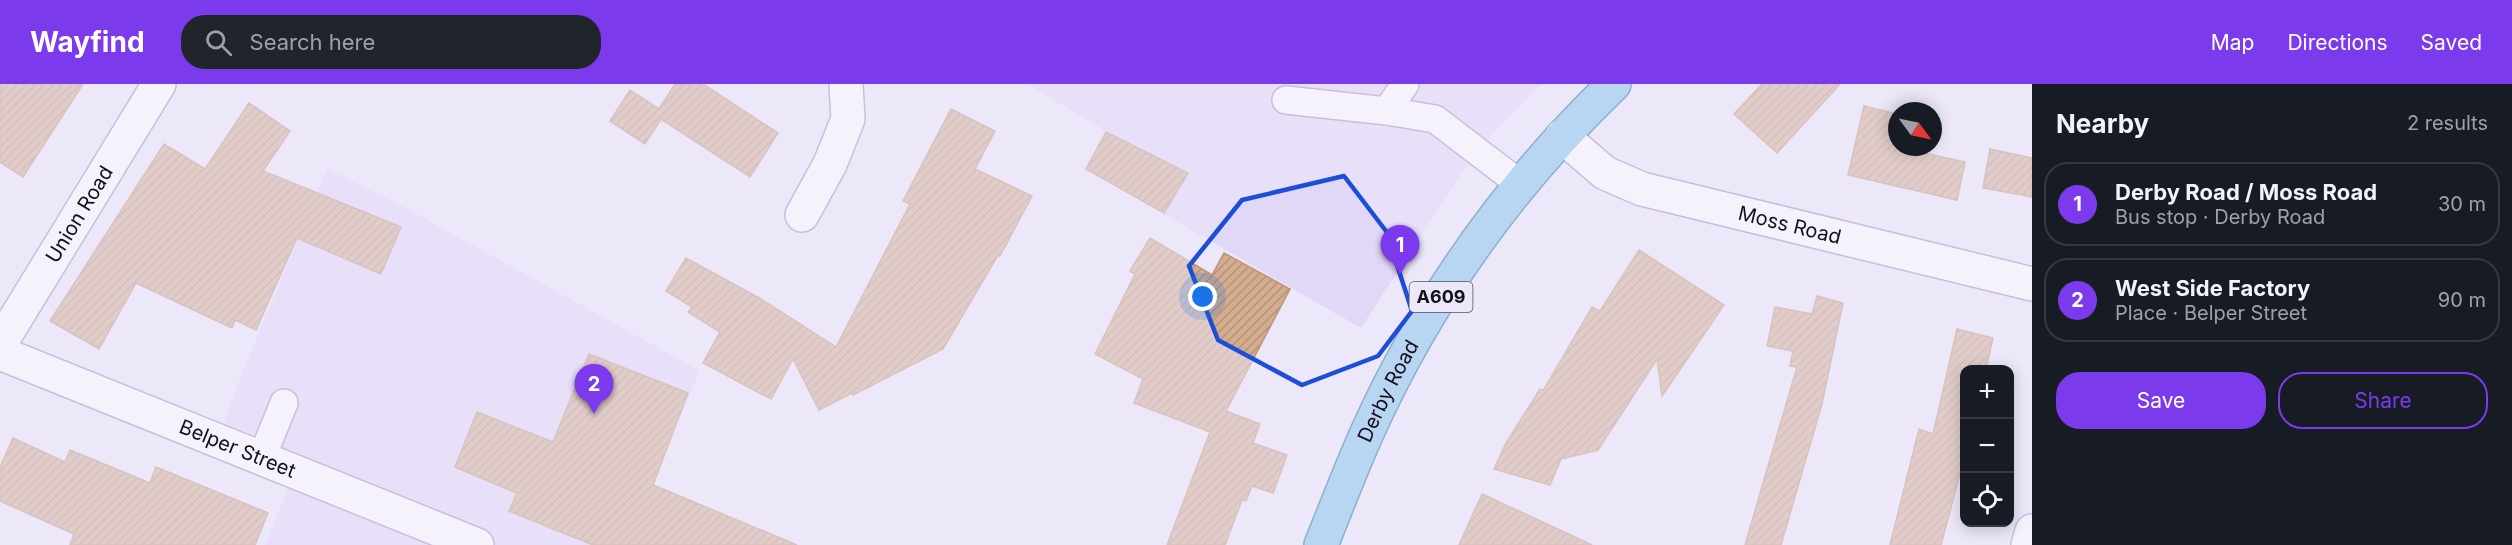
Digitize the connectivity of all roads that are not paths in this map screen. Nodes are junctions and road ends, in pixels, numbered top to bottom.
1 (159, 84) edge
2 (846, 84) edge
3 (1405, 84) edge
4 (1614, 84) edge
5 (1286, 100) dead end
6 (1387, 111) junction
7 (1562, 136) junction
8 (1520, 184) junction
9 (802, 215) dead end
10 (2032, 284) edge
11 (0, 344) edge
12 (0, 353) edge
13 (284, 403) dead end
14 (262, 457) junction
15 (2032, 531) edge
16 (477, 545) edge
17 (1321, 545) edge
18 (2028, 545) edge

1 - 11 street, Union Road
2 - 9 street
3 - 6 lane
4 - 7 main road, Derby Road / A609
5 - 6 lane
6 - 8 lane
7 - 8 main road, Derby Road / A609
7 - 10 street, Moss Road
8 - 17 main road, Derby Road / A609
12 - 14 street, Belper Street
13 - 14 lane
14 - 16 street, Belper Street
15 - 18 street

